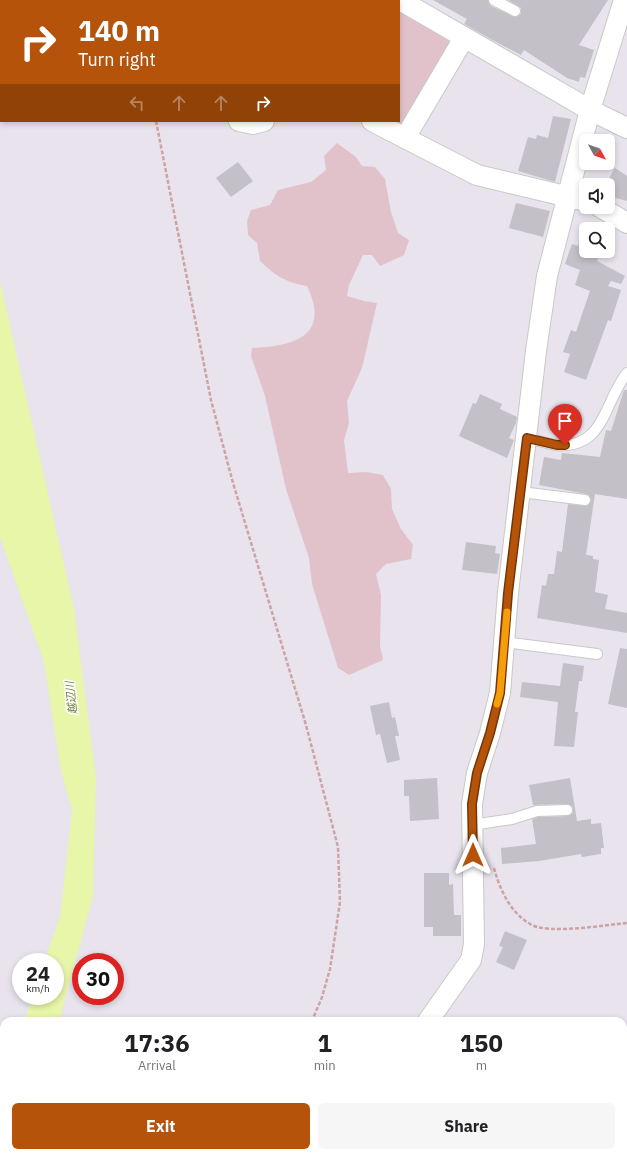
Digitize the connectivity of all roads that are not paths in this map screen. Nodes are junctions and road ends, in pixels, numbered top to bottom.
1 (400, 0) edge
2 (494, 0) edge
3 (624, 0) edge
4 (515, 11) dead end
5 (464, 38) junction
6 (590, 110) junction
7 (244, 122) edge
8 (260, 122) edge
9 (374, 122) edge
10 (627, 128) edge
11 (405, 138) junction
12 (577, 199) edge
13 (612, 214) edge
14 (627, 223) edge
15 (627, 373) edge
16 (527, 438) junction
17 (521, 492) junction
18 (586, 500) dead end
19 (504, 642) junction
20 (597, 654) dead end
21 (567, 810) dead end
22 (472, 825) junction
23 (431, 1017) edge

1 - 5 street
2 - 4 lane
3 - 6 street
5 - 6 street
5 - 11 street
6 - 10 street
6 - 12 street
7 - 8 street
9 - 11 street
11 - 12 street
12 - 16 street
13 - 14 street
15 - 16 lane
16 - 17 street
17 - 18 lane
17 - 19 street
19 - 20 lane
19 - 22 street
21 - 22 lane
22 - 23 street

